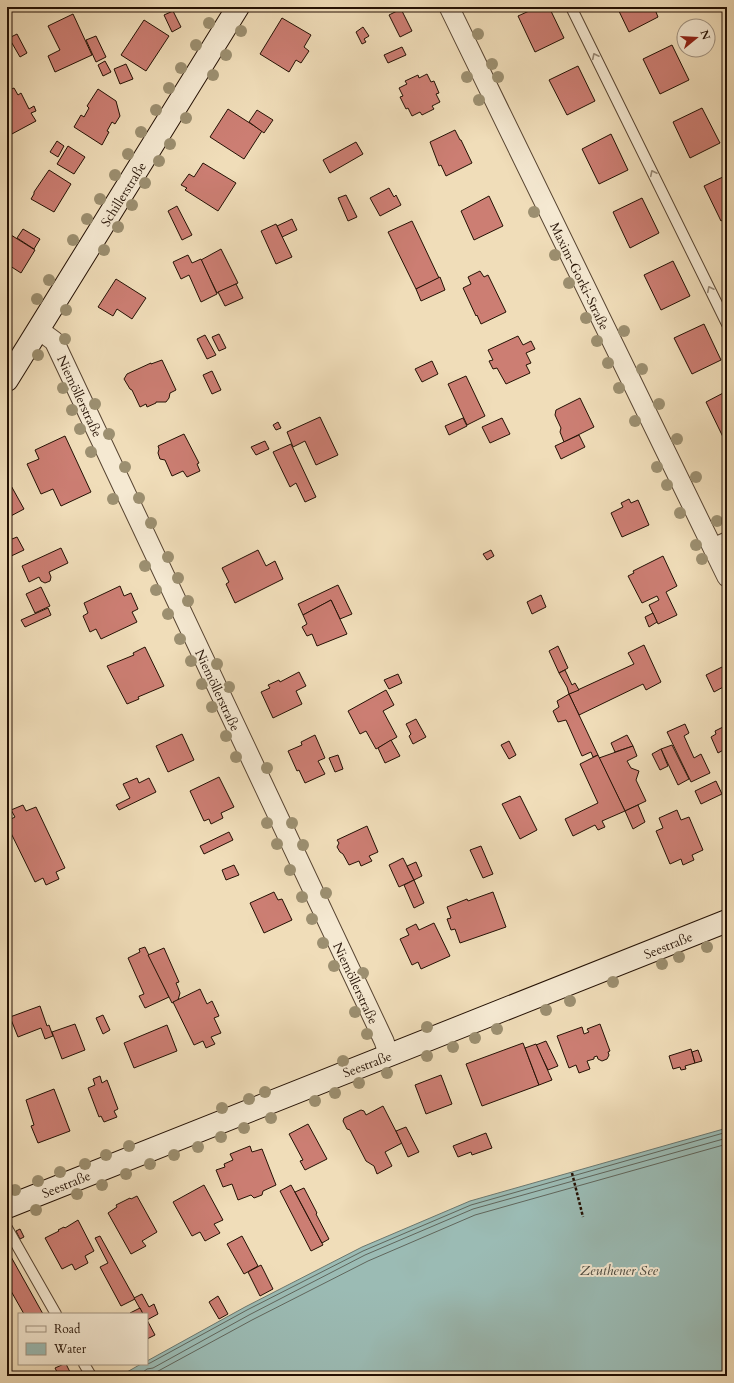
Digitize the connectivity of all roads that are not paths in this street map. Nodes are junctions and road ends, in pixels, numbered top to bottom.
1 (238, 7) edge
2 (449, 7) edge
3 (571, 7) edge
4 (727, 324) edge
5 (39, 330) junction
6 (7, 380) edge
7 (719, 540) edge
8 (727, 577) edge
9 (727, 921) edge
10 (389, 1056) junction
11 (7, 1207) edge
12 (7, 1228) edge
13 (55, 1313) edge
14 (85, 1365) edge
15 (90, 1374) dead end

1 - 5 main road, Schillerstraße
2 - 7 street, Maxim-Gorki-Straße
4 -> 3 lane
5 - 6 main road, Schillerstraße
5 - 10 street, Niemöllerstraße
7 - 8 street, Maxim-Gorki-Straße
9 - 10 main road, Seestraße
10 - 11 main road, Seestraße
12 - 13 lane
14 - 15 lane

